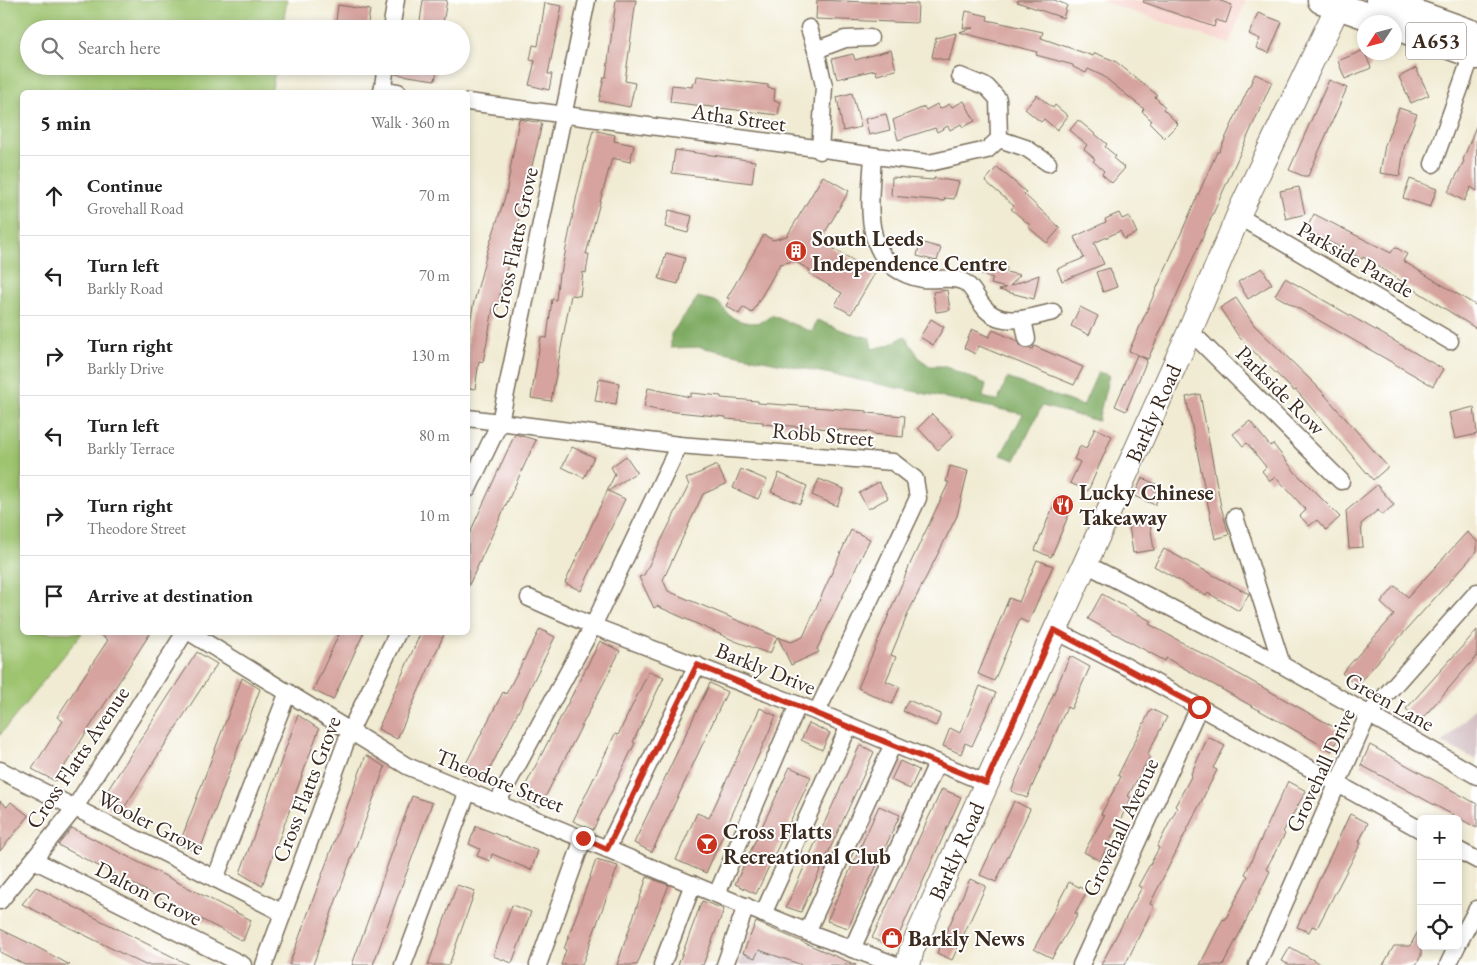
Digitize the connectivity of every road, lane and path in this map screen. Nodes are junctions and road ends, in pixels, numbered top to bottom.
1 (396, 0) edge
2 (587, 0) edge
3 (1379, 0) edge
4 (1333, 2) edge
5 (1366, 15) edge
6 (393, 20) edge
7 (809, 28) dead end
8 (1402, 28) edge
9 (870, 38) dead end
10 (1476, 46) edge
11 (816, 50) junction
12 (386, 75) edge
13 (960, 76) dead end
14 (387, 90) edge
15 (470, 102) edge
16 (563, 116) junction
17 (999, 139) junction
18 (820, 150) junction
19 (873, 156) junction
20 (1048, 163) dead end
21 (1433, 164) dead end
22 (1238, 216) junction
23 (1053, 312) dead end
24 (1023, 319) junction
25 (1189, 333) junction
26 (1027, 339) dead end
27 (1450, 341) dead end
28 (470, 418) edge
29 (500, 422) junction
30 (679, 445) junction
31 (1340, 481) dead end
32 (470, 485) edge
33 (1235, 517) dead end
34 (1084, 563) junction
35 (1477, 592) edge
36 (529, 598) dead end
37 (592, 626) junction
38 (1054, 630) junction
39 (183, 635) edge
40 (194, 635) edge
41 (397, 635) edge
42 (697, 665) junction
43 (1282, 665) junction
44 (288, 692) junction
45 (798, 705) junction
46 (1199, 707) junction
47 (817, 712) junction
48 (1368, 715) junction
49 (849, 726) junction
50 (350, 731) junction
51 (893, 744) junction
52 (937, 763) junction
53 (0, 770) edge
54 (1477, 776) edge
55 (986, 783) junction
56 (1336, 784) junction
57 (468, 791) junction
58 (496, 803) junction
59 (74, 809) junction
60 (1417, 828) edge
61 (583, 838) junction
62 (607, 849) junction
63 (1462, 852) edge
64 (34, 860) junction
65 (1477, 860) edge
66 (215, 879) junction
67 (693, 884) junction
68 (717, 894) junction
69 (0, 901) edge
70 (746, 906) junction
71 (1477, 909) edge
72 (283, 913) junction
73 (763, 914) junction
74 (807, 932) junction
75 (1462, 937) edge
76 (852, 949) junction
77 (1456, 950) edge
78 (243, 965) edge
79 (264, 965) edge
80 (403, 965) edge
81 (538, 965) edge
82 (662, 965) edge
83 (725, 965) edge
84 (896, 965) edge
85 (908, 965) edge
86 (1081, 965) edge
87 (1257, 965) edge
88 (1448, 965) edge

1 - 6 street
2 - 16 street, Cross Flatts Grove
3 - 10 main road, A653
4 - 5 main road, A653
4 - 22 street, Barkly Road
7 - 11 street
8 - 10 main road, A653
9 - 11 street
10 - 21 street
11 - 18 street
12 - 14 street
13 - 17 street
15 - 16 street, Atha Street
16 - 18 street, Atha Street
16 - 29 street, Cross Flatts Grove
17 - 19 street, Atha Street
17 - 20 street
18 - 19 street, Atha Street
19 - 24 street
22 - 25 street, Barkly Road
22 - 27 street, Parkside Parade
23 - 24 street
24 - 26 street
25 - 31 street, Parkside Row
25 - 34 street, Barkly Road
28 - 29 street, Robb Street
29 - 30 street, Robb Street
29 - 32 street, Cross Flatts Grove
30 - 37 street
30 - 47 street, Robb Street
33 - 43 street
34 - 38 street, Barkly Road
34 - 43 street, Green Lane
35 - 48 street, Grovehall Drive
36 - 37 street, Barkly Drive
37 - 42 street, Barkly Drive
37 - 58 street
38 - 46 street
38 - 55 street, Barkly Road
39 - 59 street, Cross Flatts Avenue
40 - 44 street, Theodore Street
41 - 50 street, Cross Flatts Grove
42 - 45 street, Barkly Drive
42 - 62 street
43 - 48 street, Green Lane
44 - 50 street, Theodore Street
44 - 66 street
45 - 47 street, Barkly Drive
45 - 68 street
46 - 56 street
46 - 86 street, Grovehall Avenue
47 - 49 street, Barkly Drive
48 - 54 street, Green Lane
48 - 56 street, Grovehall Drive
49 - 51 street, Barkly Drive
49 - 73 street
50 - 57 street, Theodore Street
50 - 72 street, Cross Flatts Grove
51 - 52 street, Barkly Drive
51 - 74 street
52 - 55 street, Barkly Drive
52 - 76 street
53 - 59 street, Wooler Grove
55 - 85 street, Barkly Road
56 - 60 street
56 - 87 street, Grovehall Drive
57 - 58 street, Theodore Street
57 - 80 street
58 - 61 street, Theodore Street
59 - 64 street, Cross Flatts Avenue
59 - 66 street, Wooler Grove
61 - 62 street, Theodore Street
61 - 81 street
62 - 67 street, Theodore Street
63 - 65 street
64 - 69 street, Cross Flatts Avenue
64 - 78 street, Dalton Grove
66 - 72 street, Wooler Grove
67 - 68 street, Theodore Street
67 - 82 street
68 - 70 street, Theodore Street
70 - 73 street, Theodore Street
70 - 83 street
71 - 75 street
72 - 79 street, Cross Flatts Grove
73 - 74 street, Theodore Street
74 - 76 street, Theodore Street
76 - 84 street, Theodore Street
77 - 88 street

